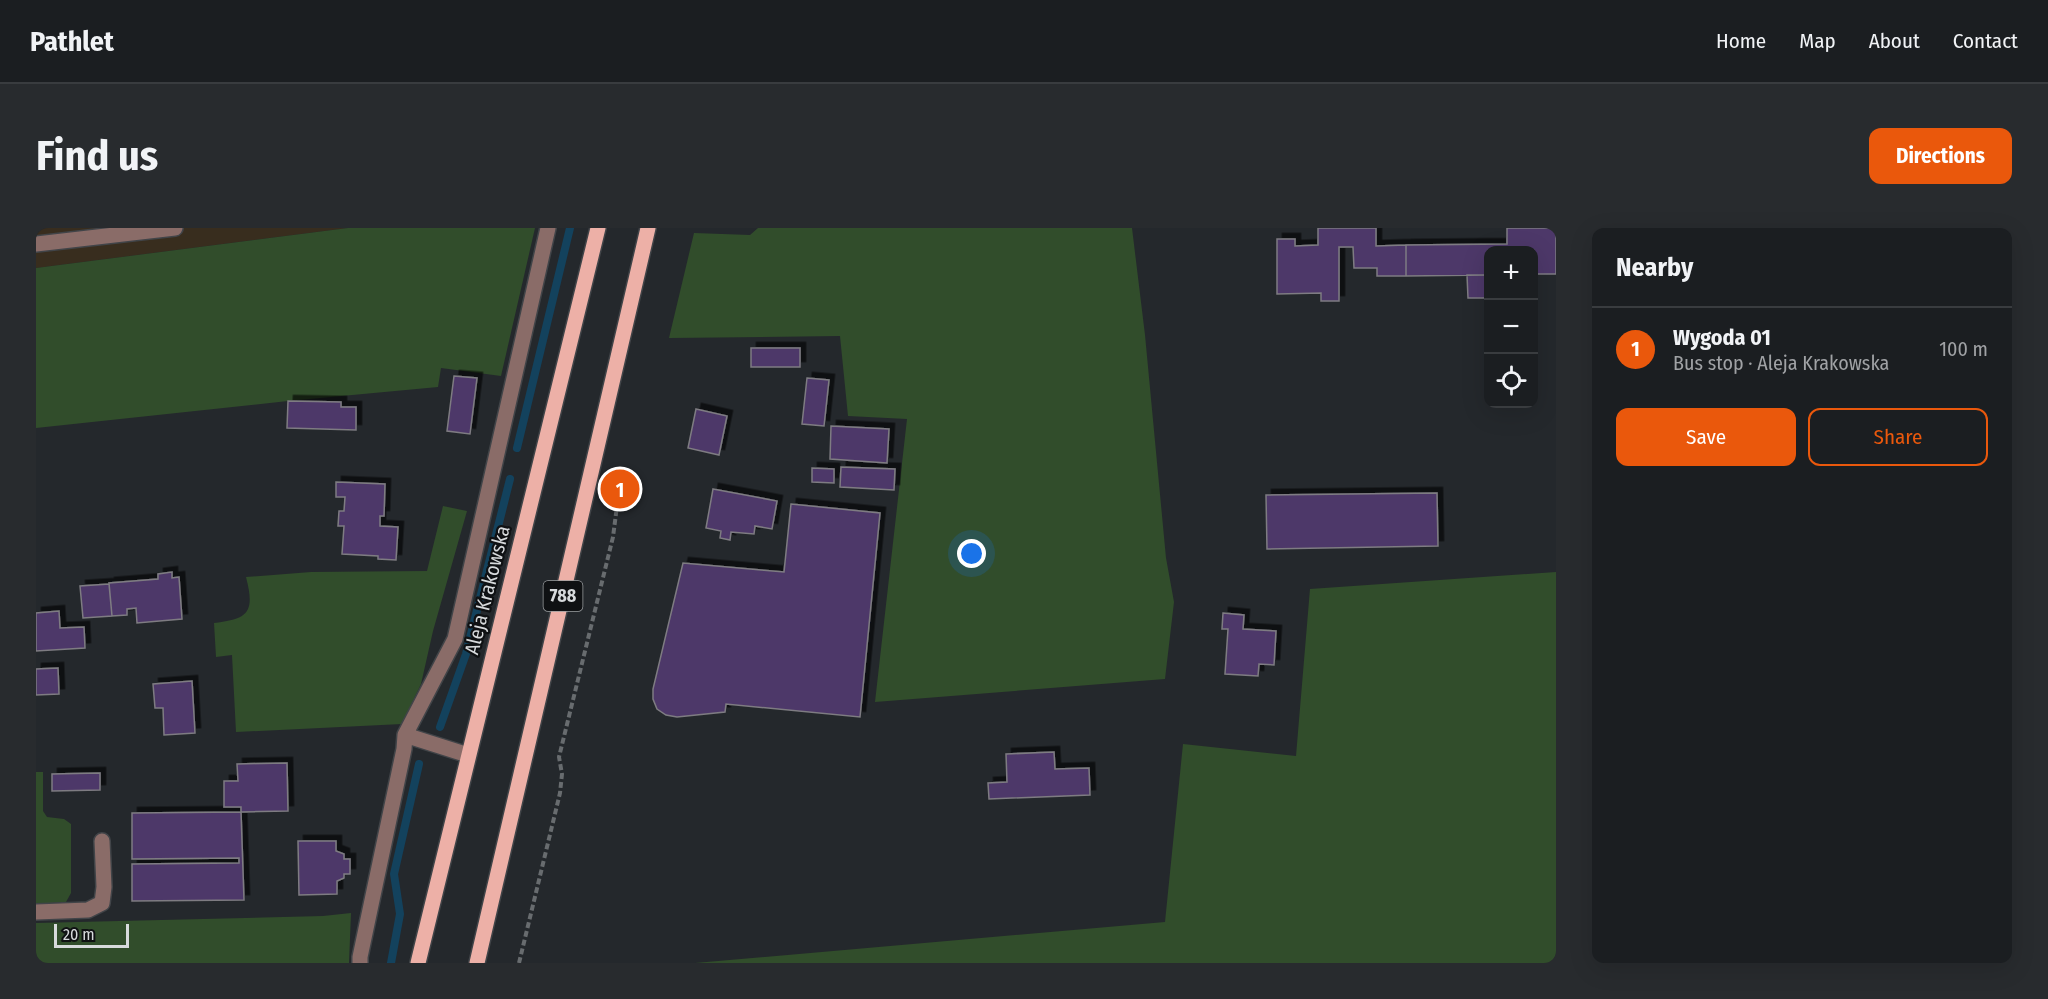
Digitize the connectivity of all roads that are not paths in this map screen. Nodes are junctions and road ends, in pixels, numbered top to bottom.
1 (175, 228) edge
2 (548, 228) edge
3 (598, 228) edge
4 (648, 228) edge
5 (36, 244) edge
6 (405, 735) junction
7 (468, 755) junction
8 (102, 841) dead end
9 (36, 912) edge
10 (360, 963) edge
11 (418, 963) edge
12 (477, 963) edge

1 - 5 street
2 - 6 street
3 - 7 main road, Aleja Krakowska
4 - 12 main road, 788
6 - 7 street
6 - 10 street
7 - 11 main road, Aleja Krakowska
8 - 9 street

